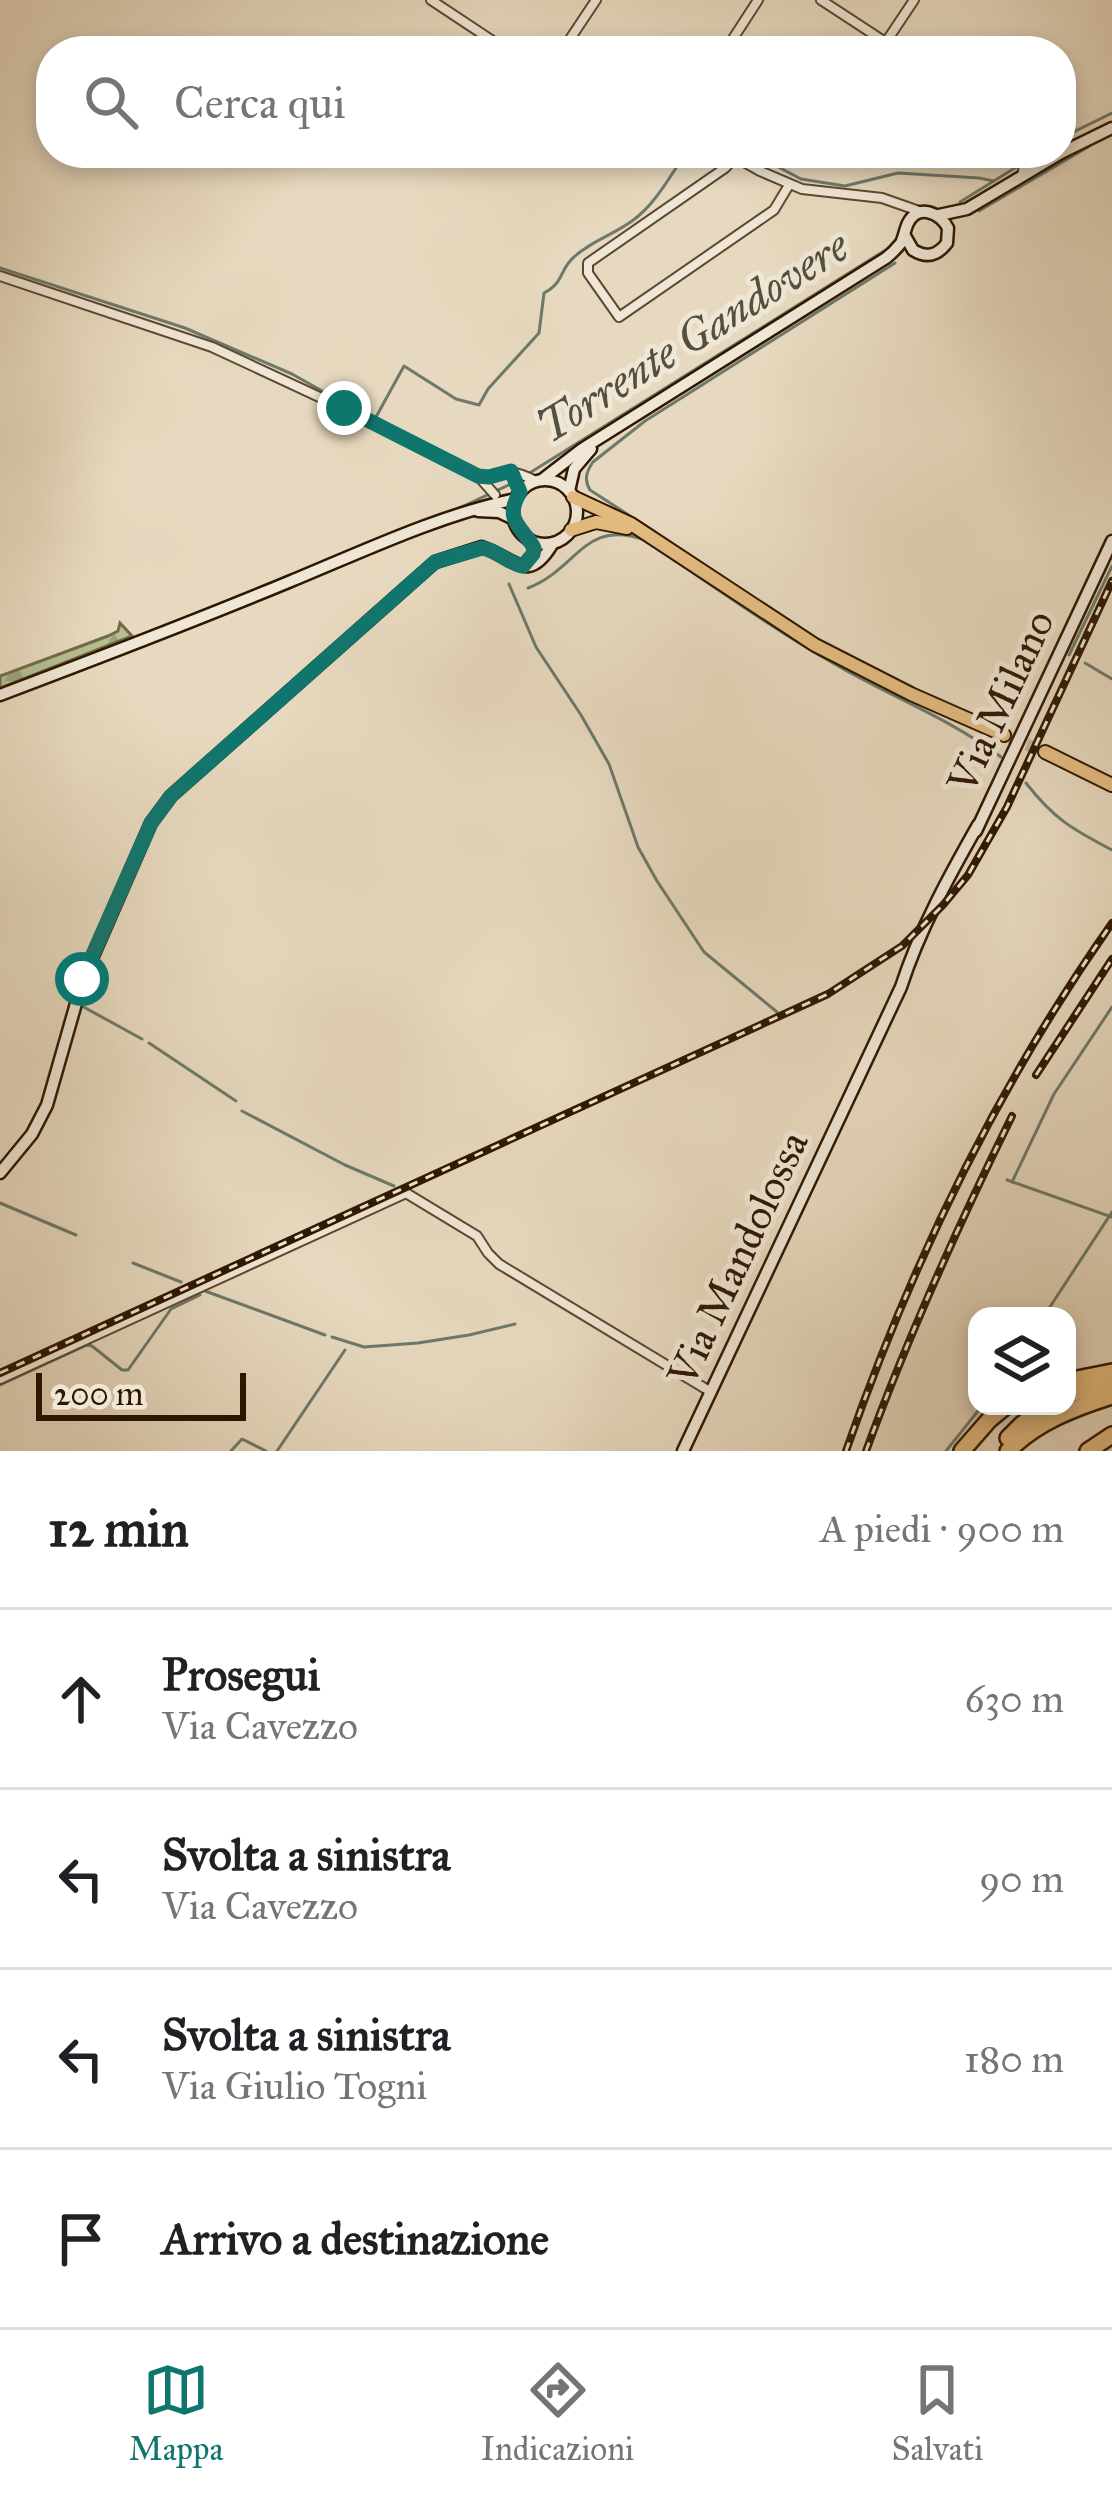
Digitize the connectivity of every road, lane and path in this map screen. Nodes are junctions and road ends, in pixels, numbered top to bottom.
1 (431, 0) edge
2 (596, 0) edge
3 (758, 0) edge
4 (821, 0) edge
5 (914, 0) edge
6 (485, 36) edge
7 (572, 36) edge
8 (734, 36) edge
9 (868, 36) edge
10 (890, 36) edge
11 (1112, 128) edge
12 (1076, 145) edge
13 (714, 168) edge
14 (757, 168) edge
15 (1024, 168) edge
16 (1033, 168) edge
17 (1022, 175) junction
18 (789, 184) junction
19 (895, 204) junction
20 (967, 209) junction
21 (923, 212) junction
22 (939, 215) junction
23 (905, 232) junction
24 (949, 236) junction
25 (920, 254) junction
26 (886, 258) junction
27 (0, 276) edge
28 (601, 437) junction
29 (511, 471) junction
30 (478, 476) junction
31 (536, 480) junction
32 (492, 491) dead end
33 (518, 493) junction
34 (571, 494) junction
35 (469, 512) junction
36 (514, 518) junction
37 (571, 530) junction
38 (646, 535) junction
39 (530, 539) junction
40 (1112, 541) edge
41 (553, 543) junction
42 (523, 566) junction
43 (0, 695) edge
44 (1004, 735) tunnel mouth
45 (1045, 752) tunnel mouth
46 (1112, 785) edge
47 (852, 1092) joint
48 (0, 1173) edge
49 (1112, 1372) edge
50 (0, 1379) edge
51 (1076, 1379) edge
52 (1112, 1383) edge
53 (711, 1392) junction
54 (1076, 1393) edge
55 (1112, 1396) edge
56 (994, 1415) edge
57 (1034, 1415) edge
58 (1112, 1435) edge
59 (683, 1451) edge
60 (962, 1451) edge
61 (1003, 1451) edge
62 (1088, 1451) edge

1 - 6 street
2 - 7 street
3 - 8 street
4 - 9 street
5 - 10 street
11 - 12 main road
13 - 18 street
14 - 18 street
15 - 17 street
16 - 17 main road
17 - 20 main road
18 - 19 street
19 - 21 street
19 - 23 street
20 - 22 main road
20 - 24 main road
21 - 22 main road
21 - 23 main road
22 - 24 main road
23 - 25 main road
23 - 26 main road
24 - 25 main road
25 - 26 main road
26 - 28 main road
27 - 30 street
28 - 31 main road
28 - 34 main road
29 - 30 street
29 - 31 street
29 - 33 street
30 - 32 street
31 - 33 main road
31 - 34 main road
33 - 35 main road
33 - 36 main road
34 - 37 main road
34 - 38 main road
35 - 36 main road
35 - 43 main road
36 - 39 main road
37 - 38 main road
37 - 41 main road
38 - 44 main road
39 - 41 main road
39 - 42 main road
40 - 47 main road, Via Milano
41 - 42 main road
42 - 48 main road
45 - 46 main road
47 - 53 main road, Via Mandolossa
49 - 51 highway
50 - 53 street
52 - 54 highway
53 - 59 main road, Via Mandolossa
55 - 61 highway
56 - 60 highway
57 - 61 highway
58 - 62 highway

